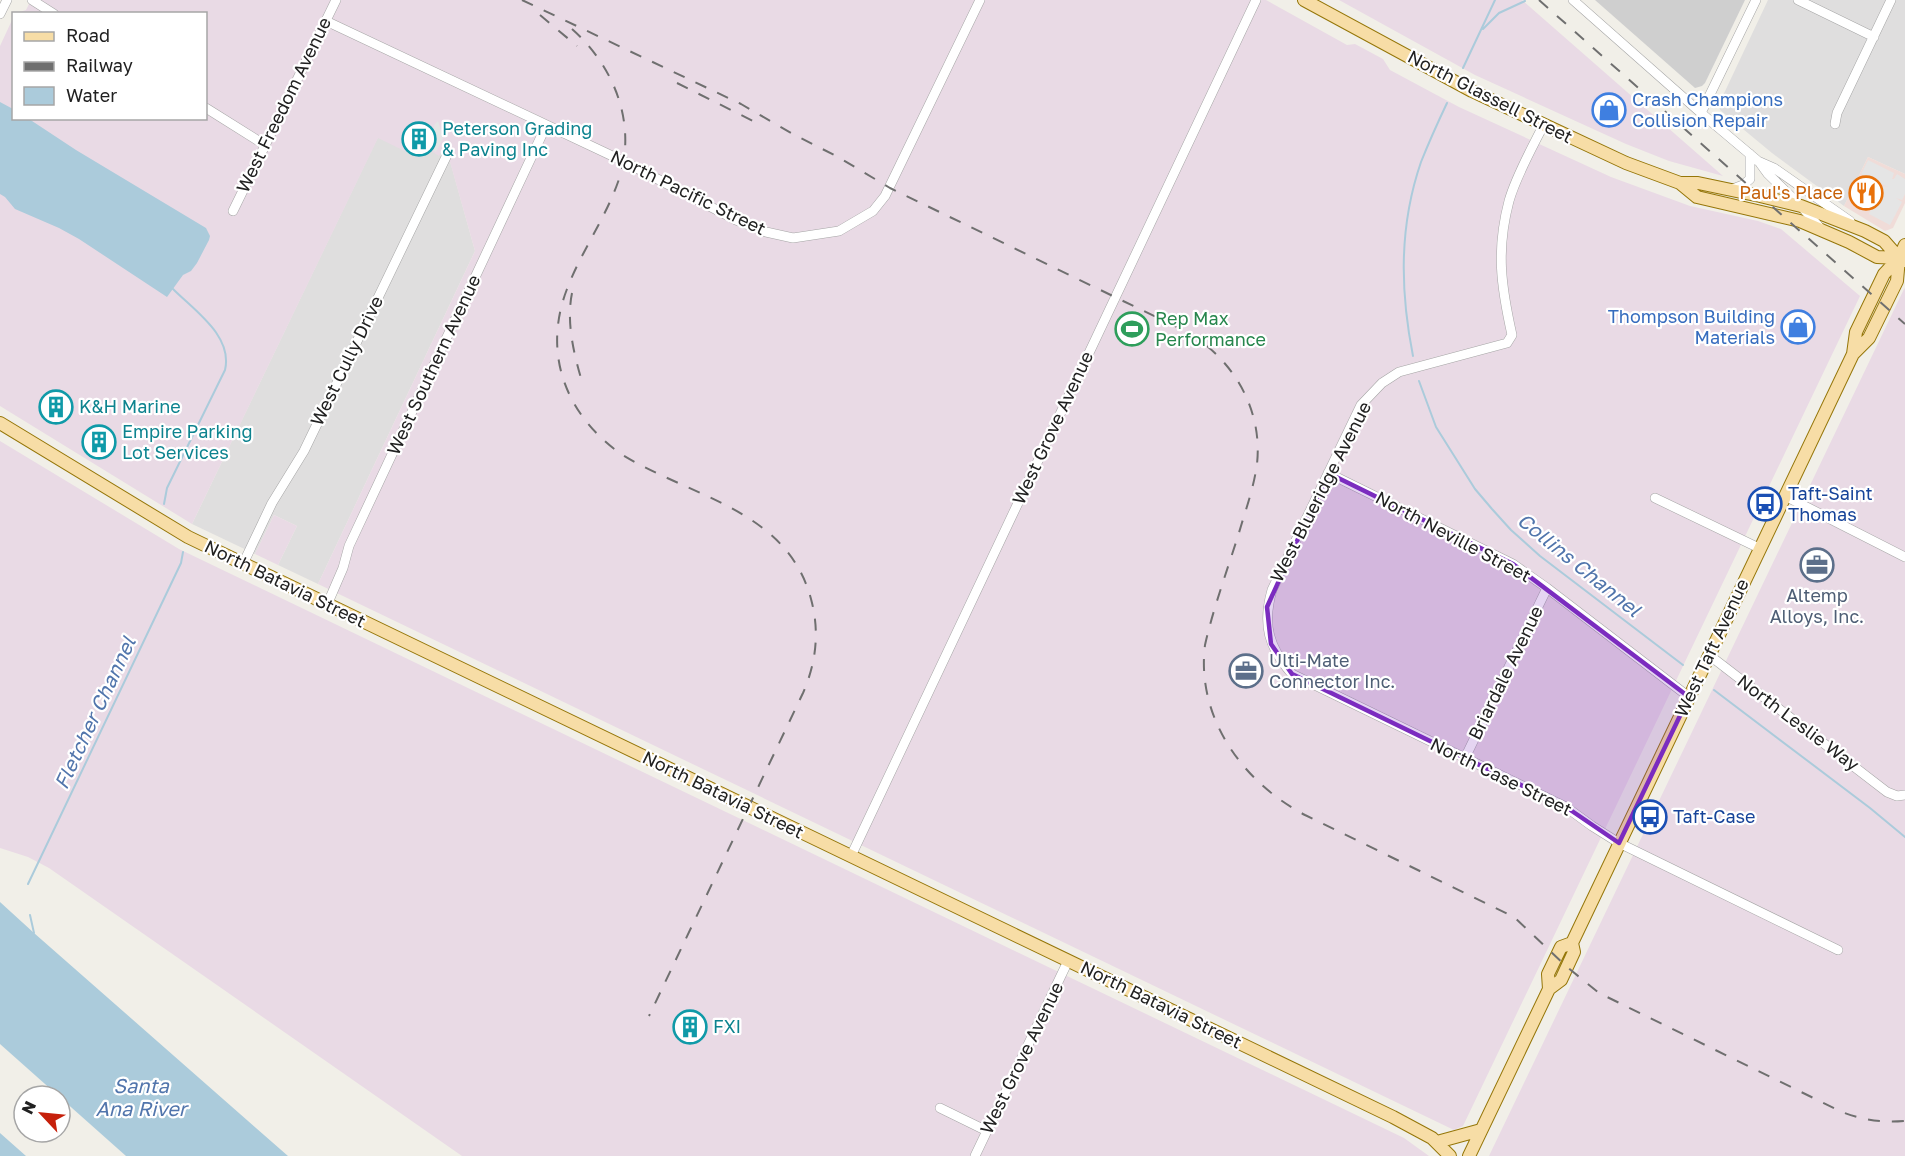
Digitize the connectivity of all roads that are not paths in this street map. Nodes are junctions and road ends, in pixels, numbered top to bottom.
1 (7, 0) edge
2 (32, 0) edge
3 (336, 0) edge
4 (980, 0) edge
5 (1256, 0) edge
6 (1304, 0) edge
7 (1573, 0) edge
8 (1756, 0) edge
9 (1798, 0) edge
10 (1891, 0) edge
11 (51, 12) edge
12 (0, 14) edge
13 (326, 21) junction
14 (1874, 37) junction
15 (207, 109) edge
16 (1701, 113) junction
17 (1544, 124) junction
18 (1835, 124) dead end
19 (546, 126) junction
20 (265, 145) junction
21 (1750, 154) junction
22 (447, 155) dead end
23 (1758, 161) junction
24 (1680, 183) junction
25 (1730, 190) junction
26 (1802, 206) junction
27 (233, 211) dead end
28 (1821, 229) junction
29 (1865, 231) junction
30 (1905, 245) edge
31 (1902, 260) edge
32 (0, 423) edge
33 (1328, 473) junction
34 (1785, 496) junction
35 (1655, 498) dead end
36 (1760, 548) junction
37 (1905, 557) edge
38 (243, 564) junction
39 (1547, 588) junction
40 (327, 605) junction
41 (1267, 607) joint
42 (1709, 655) junction
43 (1689, 697) junction
44 (1465, 758) junction
45 (1905, 795) edge
46 (1619, 843) junction
47 (851, 856) junction
48 (1838, 950) dead end
49 (1068, 961) junction
50 (940, 1108) dead end
51 (1481, 1130) junction
52 (987, 1131) junction
53 (1437, 1142) junction
54 (975, 1156) edge
55 (1450, 1156) edge
56 (1468, 1156) edge

1 - 12 street
2 - 11 street
3 - 13 street, West Freedom Avenue
4 - 19 street, North Pacific Street
5 - 47 street, West Grove Avenue
6 - 17 main road, North Glassell Street
7 - 16 street
8 - 16 street
9 - 14 street
10 - 14 street
13 - 19 street, North Pacific Street
13 - 20 street, West Freedom Avenue
14 - 18 street
15 - 20 street
16 - 21 street
17 - 24 main road, North Glassell Street
17 - 33 street, West Blueridge Avenue
19 - 40 street, West Southern Avenue
20 - 27 street, West Freedom Avenue
21 - 23 street
21 - 25 street
22 - 38 street, West Cully Drive
23 - 26 street
23 - 29 street
24 - 25 main road, North Glassell Street
24 - 28 main road, North Glassell Street
25 - 26 main road, North Glassell Street
26 - 28 street
26 - 29 main road, North Glassell Street
28 - 31 main road, North Glassell Street
29 - 31 main road, North Glassell Street
30 - 31 main road, West Taft Avenue
31 - 34 main road, West Taft Avenue
32 - 38 main road, North Batavia Street
33 - 39 street, North Neville Street
33 - 41 street, West Blueridge Avenue
34 - 36 main road, West Taft Avenue
34 - 37 street
35 - 36 street
36 - 42 main road, West Taft Avenue
38 - 40 main road, North Batavia Street
39 - 43 street, North Neville Street
39 - 44 street, Briardale Avenue
40 - 47 main road, North Batavia Street
41 - 44 street, North Case Street
42 - 43 main road, West Taft Avenue
42 - 45 street, North Leslie Way
43 - 46 main road, West Taft Avenue
44 - 46 street, North Case Street
46 - 48 street, North Case Street
46 - 51 main road, West Taft Avenue
47 - 49 main road, North Batavia Street
49 - 52 street, West Grove Avenue
49 - 53 main road, North Batavia Street
50 - 52 street
51 - 53 main road
51 - 56 main road, West Taft Avenue
52 - 54 street, West Grove Avenue
53 - 55 main road, North Batavia Street

